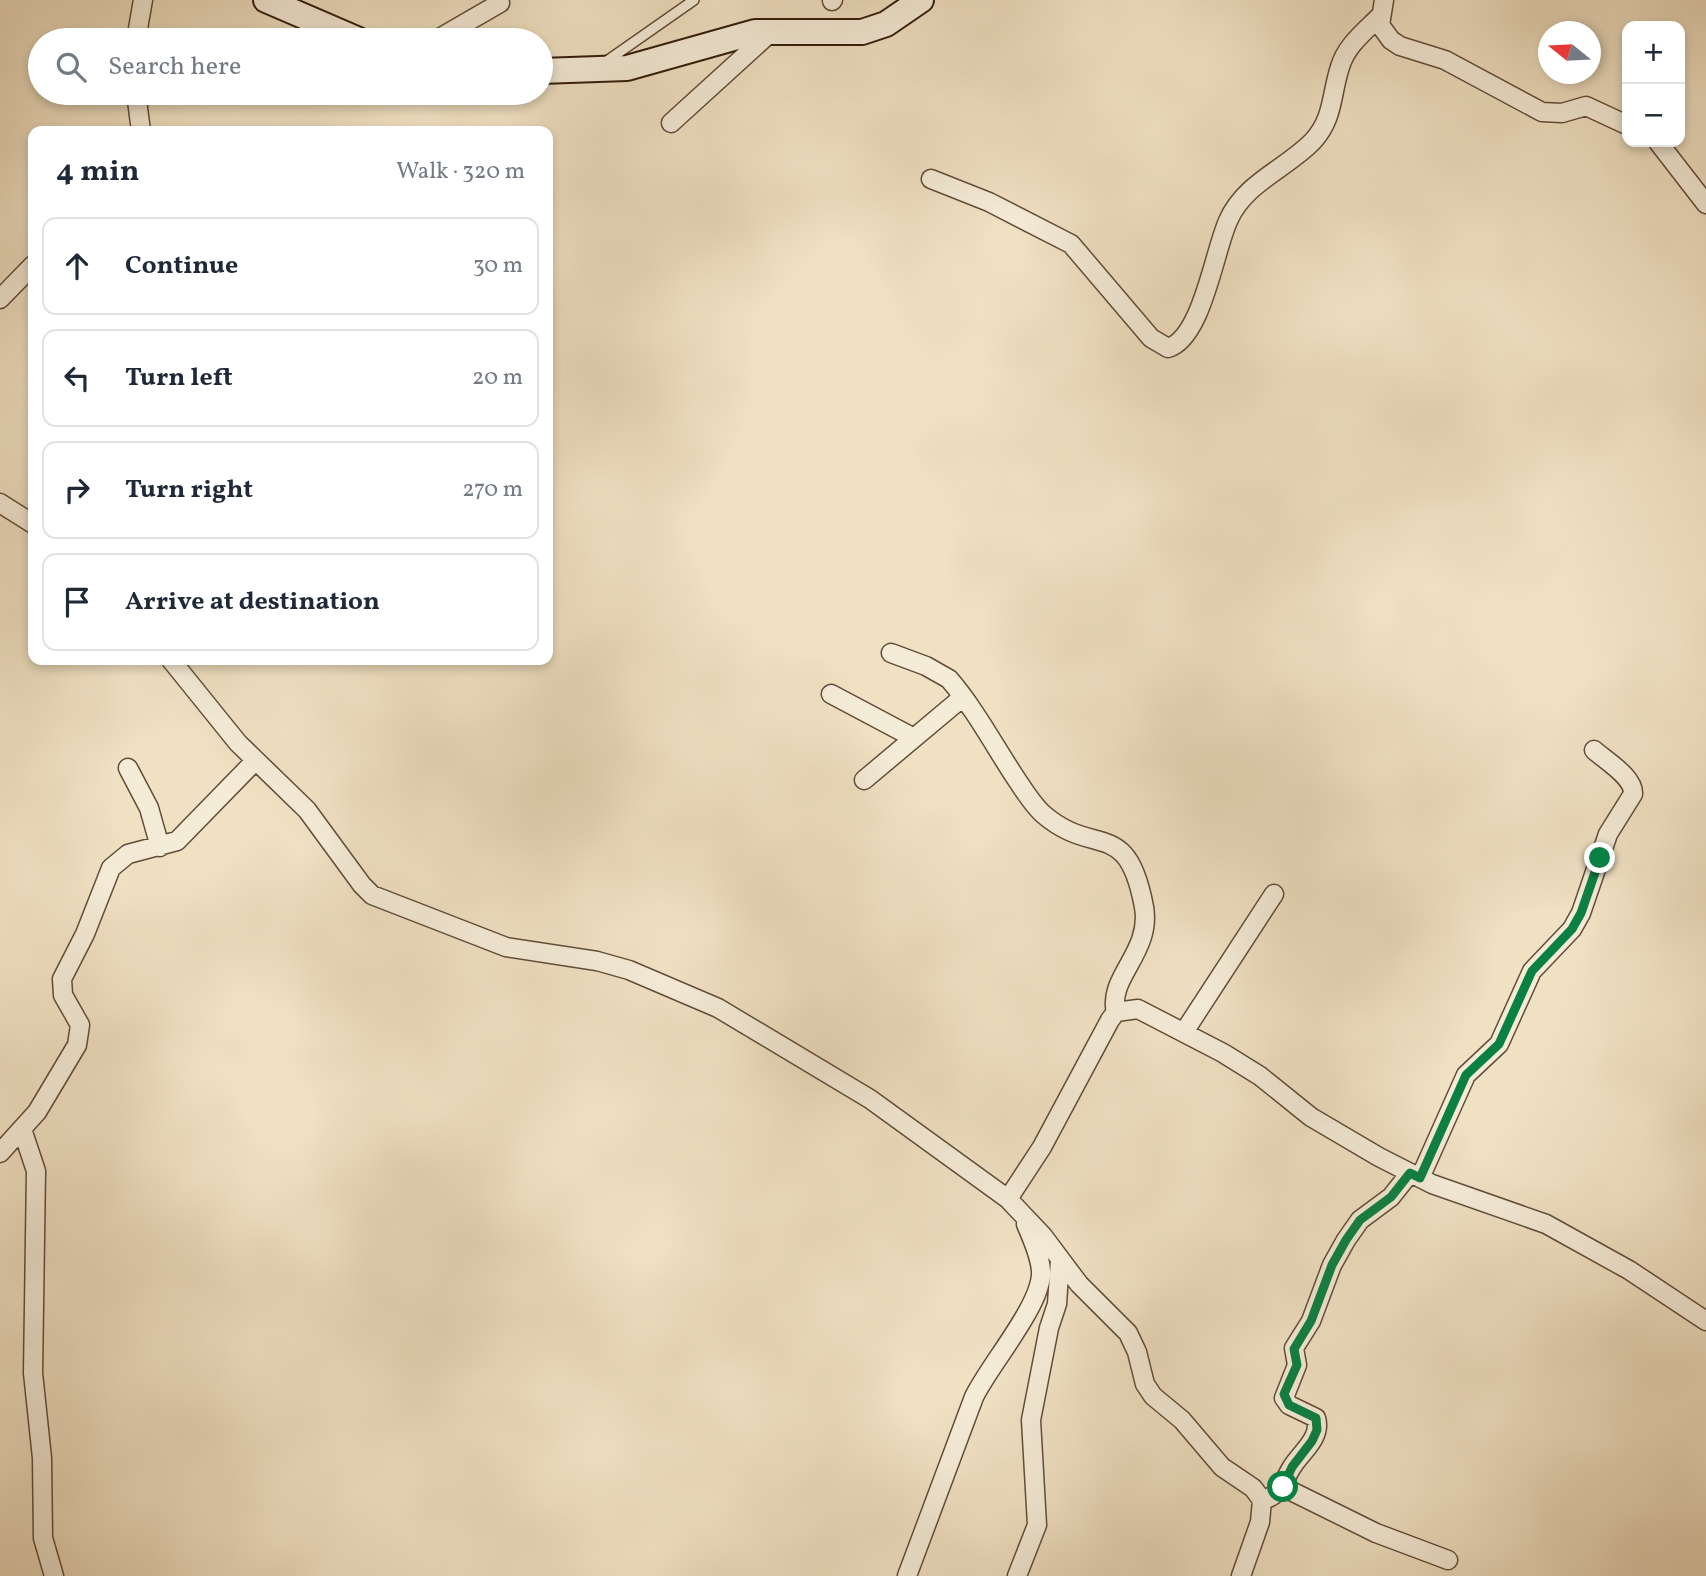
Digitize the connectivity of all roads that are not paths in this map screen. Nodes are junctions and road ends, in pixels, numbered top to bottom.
1 (143, 0) edge
2 (265, 0) edge
3 (694, 0) edge
4 (921, 0) edge
5 (500, 3) dead end
6 (1382, 8) edge
7 (138, 28) edge
8 (331, 28) edge
9 (457, 28) edge
10 (771, 32) junction
11 (598, 69) junction
12 (553, 71) edge
13 (138, 105) edge
14 (671, 123) dead end
15 (1622, 123) edge
16 (141, 126) edge
17 (1662, 147) edge
18 (931, 179) dead end
19 (1706, 204) edge
20 (28, 270) edge
21 (0, 299) edge
22 (0, 503) edge
23 (28, 521) edge
24 (891, 653) dead end
25 (175, 665) edge
26 (831, 694) dead end
27 (963, 697) junction
28 (914, 738) junction
29 (1594, 750) dead end
30 (255, 761) junction
31 (128, 768) dead end
32 (864, 780) dead end
33 (160, 847) junction
34 (1274, 894) dead end
35 (1116, 1012) junction
36 (1184, 1032) junction
37 (22, 1129) junction
38 (0, 1153) edge
39 (1415, 1175) junction
40 (1008, 1199) junction
41 (1022, 1212) junction
42 (1060, 1261) junction
43 (1706, 1321) edge
44 (1283, 1487) junction
45 (1262, 1500) junction
46 (1448, 1560) dead end
47 (54, 1576) edge
48 (907, 1576) edge
49 (1017, 1576) edge
50 (1241, 1576) edge

1 - 7 street
2 - 8 street
3 - 11 lane
4 - 10 street
5 - 9 street
6 - 15 street
6 - 18 street
10 - 11 street
10 - 14 street
11 - 12 street
13 - 16 street
17 - 19 street
20 - 21 street
22 - 23 street
24 - 27 street
25 - 30 street
26 - 28 street
27 - 28 street
27 - 35 street
28 - 32 street
29 - 39 street
30 - 33 street
30 - 40 street
31 - 33 street
33 - 37 street
34 - 36 street
35 - 36 street
35 - 40 street
36 - 39 street
37 - 38 street
37 - 47 street
39 - 43 street
39 - 44 street
40 - 41 street
41 - 42 street
41 - 48 street
42 - 45 street
42 - 49 street
44 - 45 street
44 - 46 street
45 - 50 street

